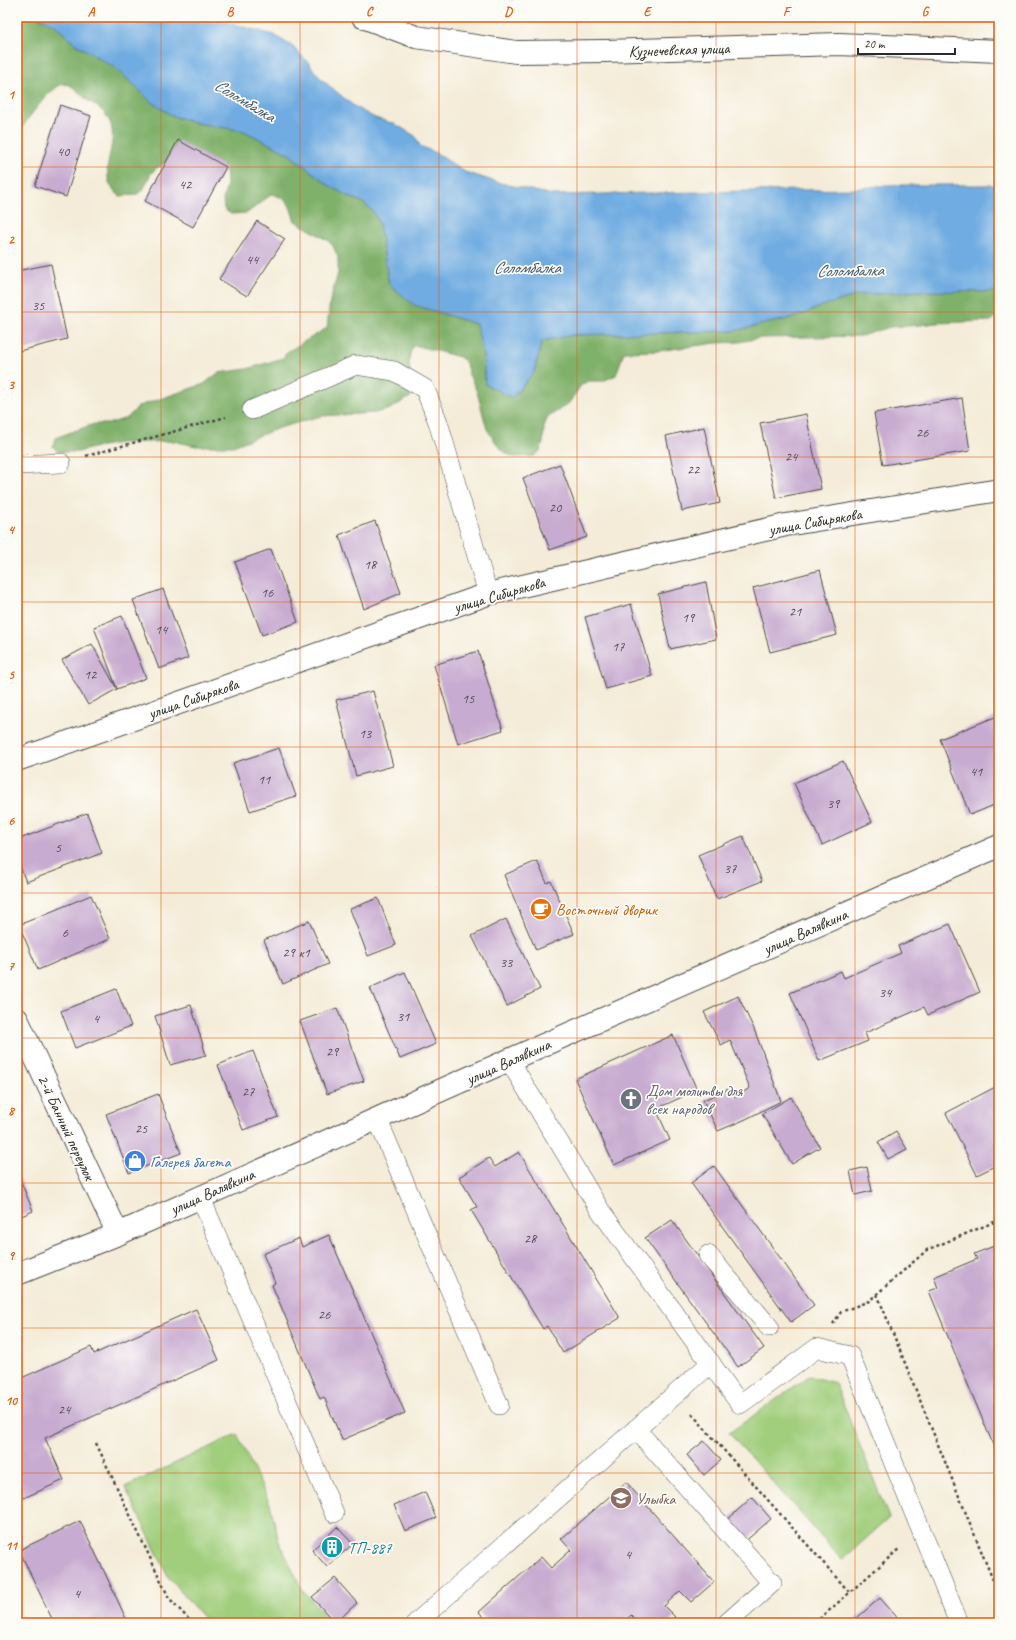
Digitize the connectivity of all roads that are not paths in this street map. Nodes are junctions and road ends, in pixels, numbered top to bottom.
1 (363, 17) edge
2 (999, 51) edge
3 (252, 410) road end
4 (61, 463) road end
5 (17, 465) edge
6 (999, 490) edge
7 (488, 594) junction
8 (17, 760) edge
9 (999, 846) edge
10 (17, 1019) edge
11 (509, 1060) junction
12 (377, 1118) junction
13 (200, 1196) junction
14 (118, 1234) junction
15 (708, 1255) dead end
16 (17, 1274) edge
17 (769, 1327) dead end
18 (711, 1363) junction
19 (499, 1405) dead end
20 (636, 1429) junction
21 (334, 1512) dead end
22 (421, 1621) edge
23 (727, 1623) edge
24 (959, 1623) edge

1 - 2 street, Кузнечевская улица
3 - 7 lane
4 - 5 lane
6 - 7 street, улица Сибирякова
7 - 8 street, улица Сибирякова
9 - 11 street, улица Валявкина
10 - 14 street, 2-й Банный переулок
11 - 12 street, улица Валявкина
11 - 18 lane
12 - 13 street, улица Валявкина
12 - 19 lane
13 - 14 street, улица Валявкина
13 - 21 lane
14 - 16 street, улица Валявкина
15 - 17 lane
18 - 20 lane
18 - 24 lane
20 - 22 lane
20 - 23 lane

